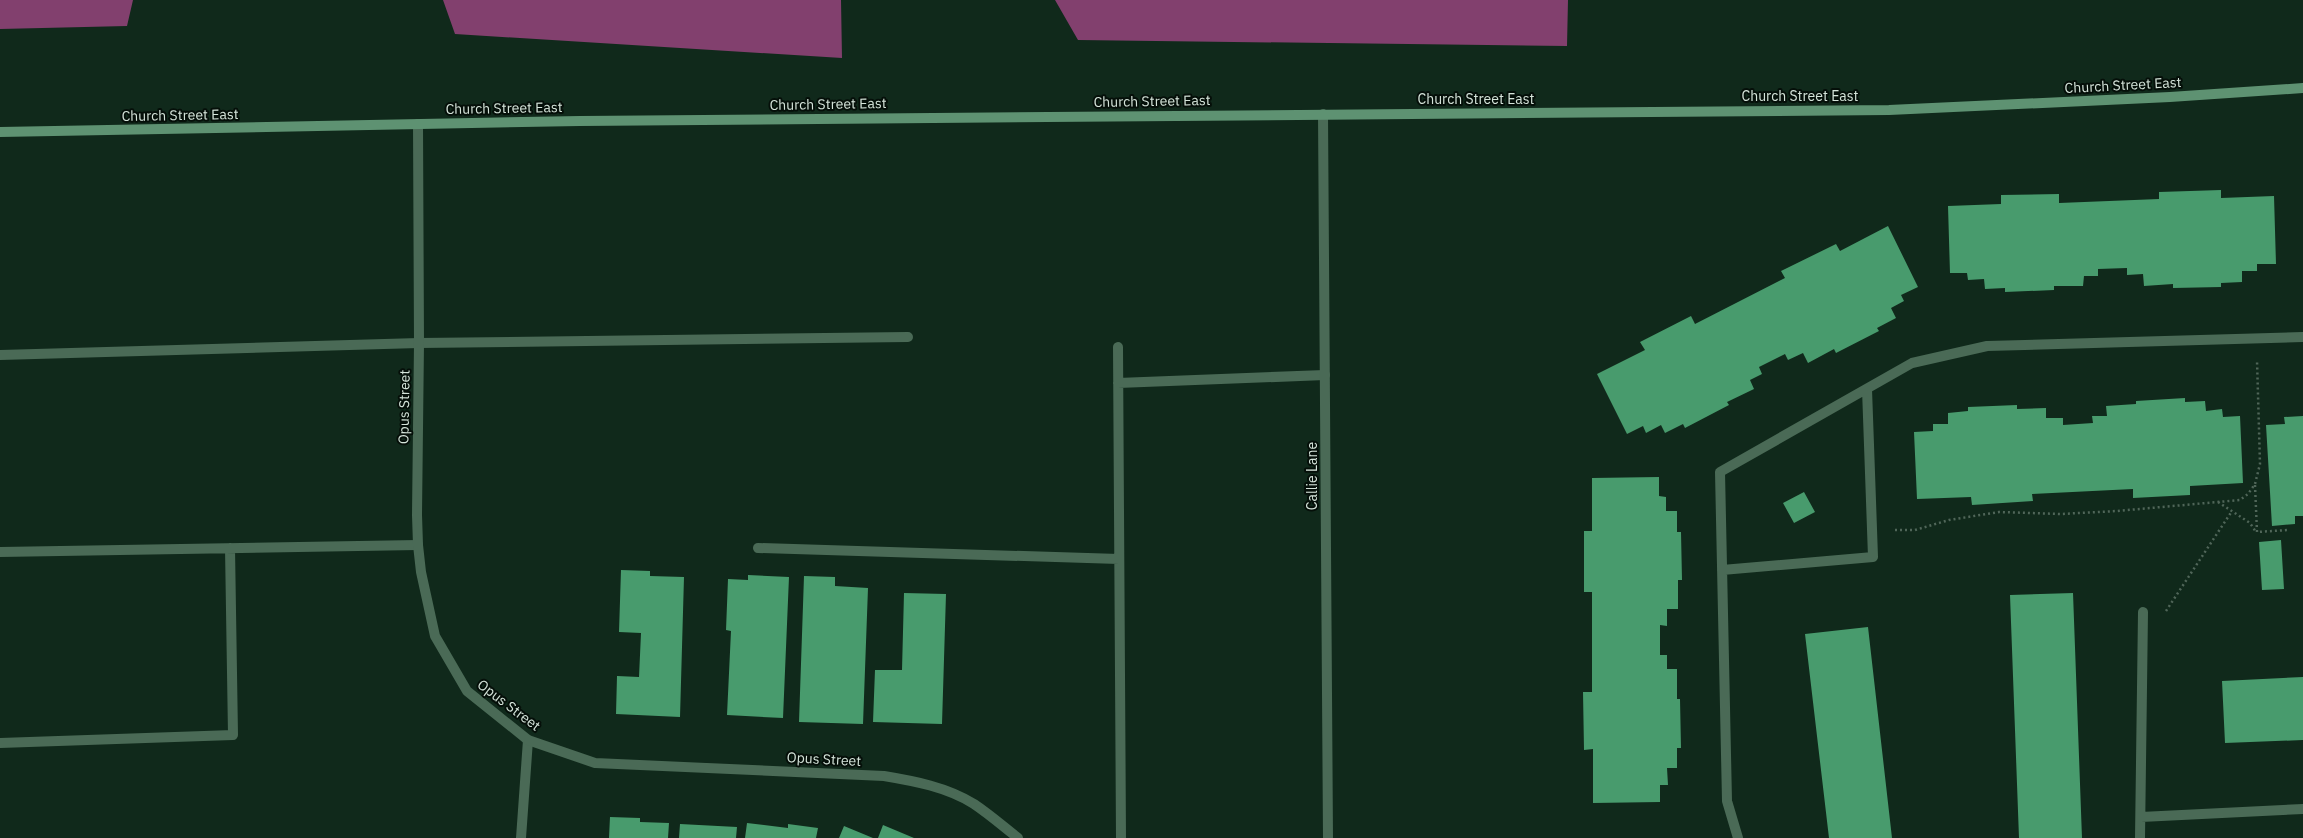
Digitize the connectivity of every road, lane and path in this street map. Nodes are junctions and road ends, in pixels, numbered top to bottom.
1 (2303, 88) edge
2 (1323, 114) junction
3 (418, 124) junction
4 (0, 132) edge
5 (908, 337) dead end
6 (2303, 337) edge
7 (2256, 338) junction
8 (419, 343) junction
9 (1118, 347) dead end
10 (0, 356) edge
11 (1325, 375) junction
12 (1118, 383) junction
13 (1867, 388) junction
14 (2255, 484) junction
15 (2218, 502) junction
16 (2232, 511) junction
17 (1872, 529) junction
18 (2288, 530) dead end
19 (2257, 532) junction
20 (418, 545) junction
21 (230, 548) junction
22 (758, 548) dead end
23 (0, 552) edge
24 (1120, 559) junction
25 (1722, 570) junction
26 (2144, 614) joint
27 (528, 740) junction
28 (0, 743) edge
29 (2303, 809) edge
30 (2141, 817) junction
31 (521, 838) edge
32 (1018, 838) edge
33 (1121, 838) edge
34 (1328, 838) edge
35 (1738, 838) edge
36 (2140, 838) edge

1 - 2 main road, Church Street East
2 - 3 main road, Church Street East
2 - 11 street, Callie Lane
3 - 4 main road, Church Street East
3 - 8 street, Opus Street
5 - 8 street
6 - 7 street
7 - 13 street
7 - 14 path
8 - 10 street
8 - 20 street, Opus Street
9 - 12 street
11 - 12 street
11 - 34 street, Callie Lane
12 - 24 street
13 - 17 street
13 - 25 street
14 - 15 path
14 - 19 path
15 - 16 path
15 - 17 path
16 - 19 path
16 - 26 path
17 - 25 street
18 - 19 path
20 - 21 street
20 - 27 street, Opus Street
21 - 23 street
21 - 28 street
22 - 24 street
24 - 33 street
25 - 35 street
26 - 30 street
27 - 31 street
27 - 32 street, Opus Street
29 - 30 street
30 - 36 street

